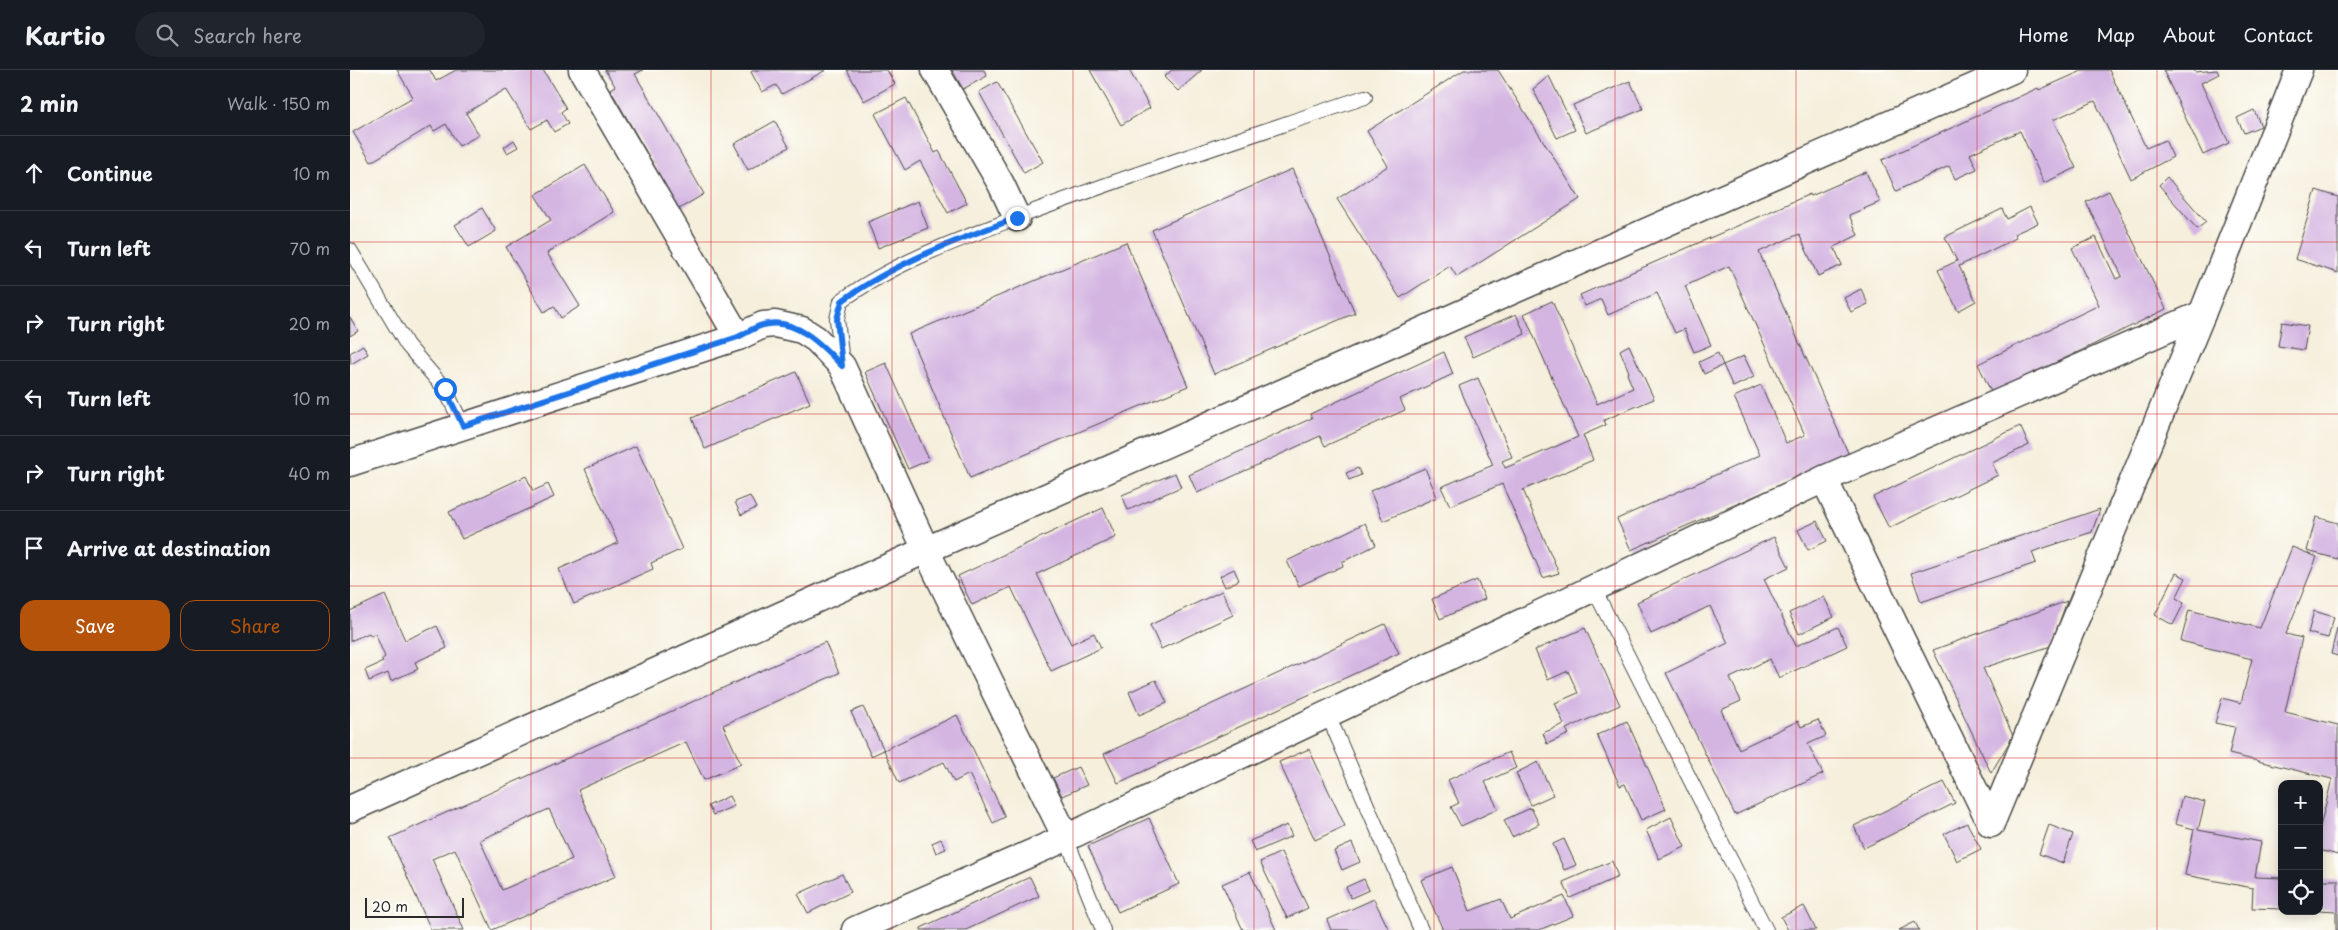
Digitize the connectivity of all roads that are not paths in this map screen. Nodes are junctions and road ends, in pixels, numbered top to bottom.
1 (582, 70) edge
2 (934, 70) edge
3 (2012, 70) edge
4 (2300, 70) edge
5 (1365, 97) dead end
6 (1017, 218) junction
7 (350, 250) edge
8 (2202, 314) junction
9 (738, 337) junction
10 (842, 366) junction
11 (463, 426) junction
12 (350, 463) edge
13 (1824, 479) junction
14 (926, 550) junction
15 (1594, 588) junction
16 (1328, 715) junction
17 (350, 809) edge
18 (1066, 838) junction
19 (855, 930) edge
20 (1103, 930) edge
21 (1421, 930) edge
22 (1766, 930) edge

1 - 9 street
2 - 6 street
3 - 14 street
4 - 8 street
5 - 6 lane
6 - 10 lane
7 - 11 lane
8 - 13 street
8 - 13 street
9 - 10 street
9 - 11 street
10 - 14 street
11 - 12 street
13 - 15 street
14 - 17 street
14 - 18 street
15 - 16 street
15 - 22 lane
16 - 18 street
16 - 21 lane
18 - 19 street
18 - 20 lane

